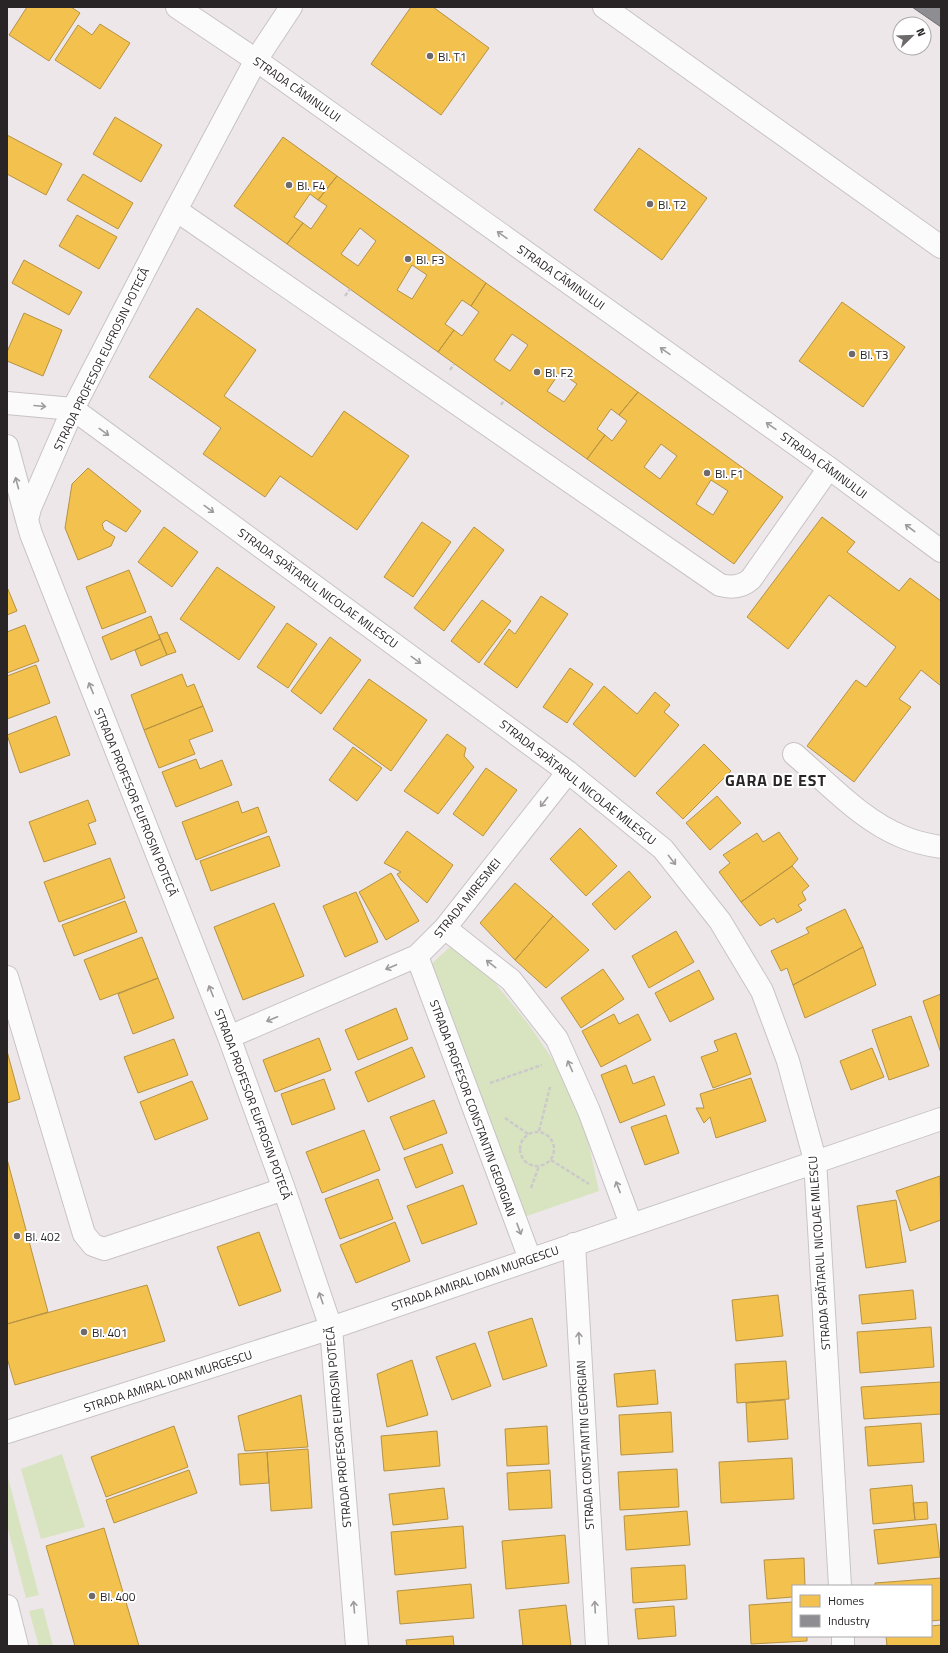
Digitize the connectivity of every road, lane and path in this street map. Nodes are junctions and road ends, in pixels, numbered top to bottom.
1 (177, 7) edge
2 (291, 7) edge
3 (604, 7) edge
4 (256, 60) junction
5 (176, 210) junction
6 (941, 247) edge
7 (7, 404) edge
8 (73, 409) junction
9 (7, 446) edge
10 (829, 468) junction
11 (27, 520) junction
12 (941, 551) edge
13 (794, 754) dead end
14 (568, 772) junction
15 (941, 847) edge
16 (445, 928) junction
17 (417, 956) junction
18 (7, 977) edge
19 (229, 1037) junction
20 (561, 1058) junction
21 (467, 1091) junction
22 (941, 1119) edge
23 (539, 1131) junction
24 (815, 1160) junction
25 (284, 1189) junction
26 (631, 1224) junction
27 (574, 1244) junction
28 (530, 1259) junction
29 (331, 1328) junction
30 (7, 1432) edge
31 (840, 1585) edge
32 (7, 1606) edge
33 (17, 1646) edge
34 (357, 1646) edge
35 (597, 1646) edge

1 - 4 street, STRADA CĂMINULUI
2 - 4 street, STRADA PROFESOR EUFROSIN POTECĂ
3 - 6 street
4 - 5 street, STRADA PROFESOR EUFROSIN POTECĂ
10 -> 4 street, STRADA CĂMINULUI
5 - 8 street, STRADA PROFESOR EUFROSIN POTECĂ
5 - 10 street
7 -> 8 street
8 - 11 street, STRADA PROFESOR EUFROSIN POTECĂ
8 -> 14 street, STRADA SPĂTARUL NICOLAE MILESCU
11 -> 9 street
12 -> 10 street, STRADA CĂMINULUI
19 -> 11 street, STRADA PROFESOR EUFROSIN POTECĂ
13 - 15 street
14 -> 16 street, STRADA MIRESMEI
14 -> 24 street, STRADA SPĂTARUL NICOLAE MILESCU
16 - 17 street, STRADA MIRESMEI
20 -> 16 street
17 -> 19 street, STRADA MIRESMEI
17 - 21 street, STRADA PROFESOR CONSTANTIN GEORGIAN
18 - 25 street
19 - 25 street, STRADA PROFESOR EUFROSIN POTECĂ
20 - 21 path
20 - 23 path
26 -> 20 street
21 -> 28 street, STRADA PROFESOR CONSTANTIN GEORGIAN
22 - 24 street, STRADA AMIRAL IOAN MURGESCU
23 - 23 path
24 - 26 street, STRADA AMIRAL IOAN MURGESCU
24 - 31 street, STRADA SPĂTARUL NICOLAE MILESCU
29 -> 25 street, STRADA PROFESOR EUFROSIN POTECĂ
26 - 27 street, STRADA AMIRAL IOAN MURGESCU
27 - 28 street, STRADA AMIRAL IOAN MURGESCU
35 -> 27 street, STRADA CONSTANTIN GEORGIAN
28 - 29 street, STRADA AMIRAL IOAN MURGESCU
29 - 30 street, STRADA AMIRAL IOAN MURGESCU
34 -> 29 street, STRADA PROFESOR EUFROSIN POTECĂ
32 - 33 street

